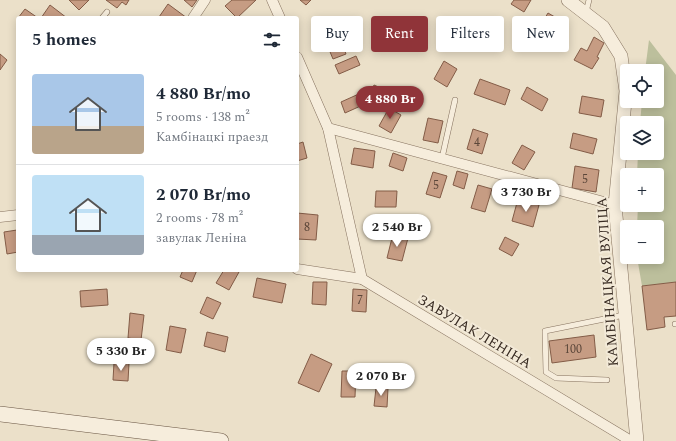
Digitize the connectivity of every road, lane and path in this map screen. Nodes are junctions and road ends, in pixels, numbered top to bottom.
1 (205, 0) edge
2 (272, 0) edge
3 (568, 0) edge
4 (589, 0) edge
5 (107, 12) dead end
6 (586, 14) junction
7 (104, 16) edge
8 (194, 16) edge
9 (279, 16) edge
10 (299, 62) edge
11 (455, 100) dead end
12 (328, 128) junction
13 (442, 158) junction
14 (615, 205) junction
15 (16, 215) edge
16 (0, 217) edge
17 (299, 268) edge
18 (362, 279) junction
19 (625, 315) junction
20 (606, 380) dead end
21 (0, 414) edge
22 (221, 441) edge
23 (631, 441) edge
24 (637, 441) edge

1 - 8 street
2 - 9 street
3 - 6 street, КАМБІНАЦКАЯ ВУЛІЦА
4 - 6 lane
5 - 7 lane
6 - 14 street, КАМБІНАЦКАЯ ВУЛІЦА
10 - 12 street
11 - 13 lane
12 - 13 street
12 - 18 street
13 - 14 street
14 - 19 street, КАМБІНАЦКАЯ ВУЛІЦА
15 - 16 street
17 - 18 street, ЗАВУЛАК ЛЕНІНА
18 - 23 street, ЗАВУЛАК ЛЕНІНА
19 - 20 lane
19 - 24 street, КАМБІНАЦКАЯ ВУЛІЦА
21 - 22 main road

